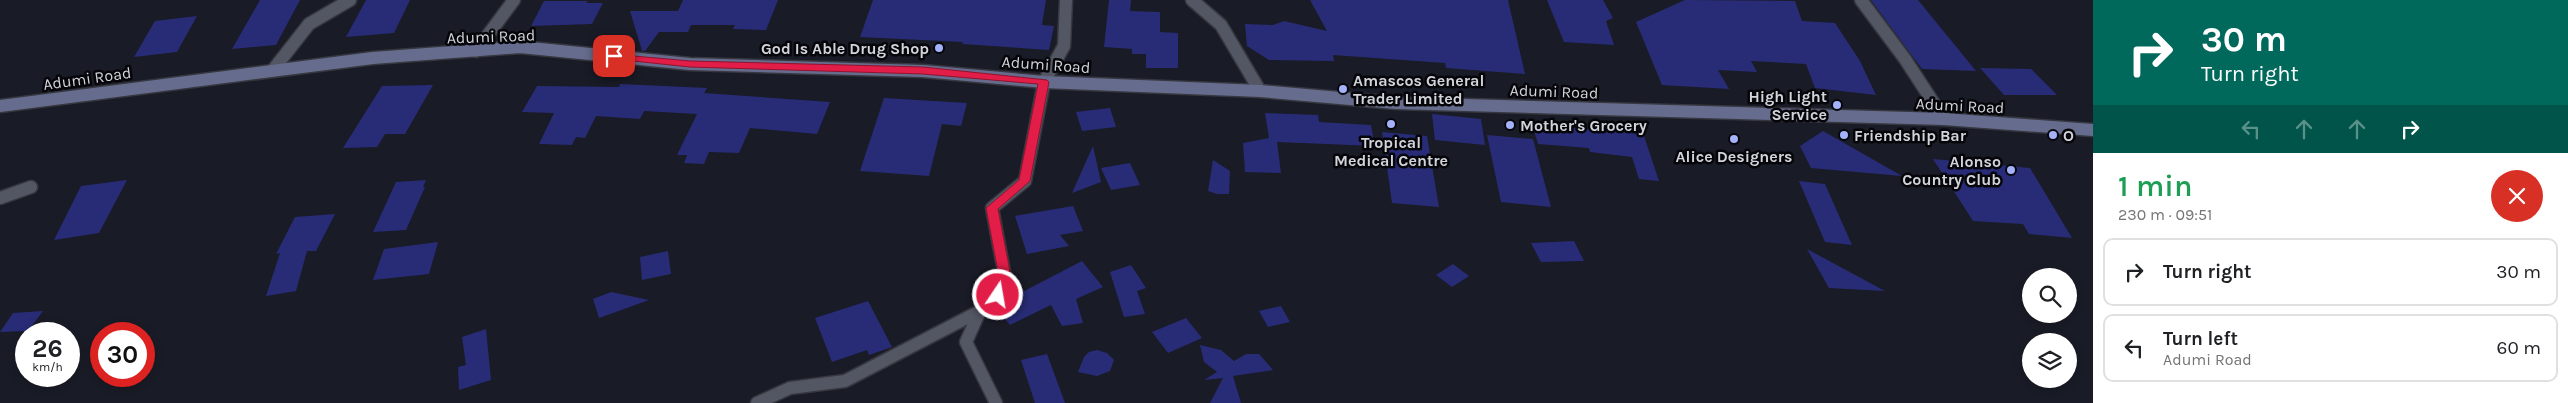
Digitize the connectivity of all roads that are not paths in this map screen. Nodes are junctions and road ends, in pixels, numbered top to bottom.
1 (350, 0) edge
2 (514, 0) edge
3 (1066, 0) edge
4 (1192, 0) edge
5 (1861, 0) edge
6 (476, 51) junction
7 (273, 70) junction
8 (1044, 82) junction
9 (1260, 91) junction
10 (0, 106) edge
11 (1944, 119) junction
12 (2093, 130) edge
13 (31, 187) dead end
14 (0, 198) edge
15 (980, 311) junction
16 (757, 403) edge
17 (996, 403) edge

1 - 7 street
2 - 6 street
3 - 8 street
4 - 9 street
5 - 11 street
6 - 7 main road, Adumi Road
6 - 8 main road, Adumi Road
7 - 10 main road, Adumi Road
8 - 9 main road, Adumi Road
8 - 15 street
9 - 11 main road, Adumi Road
11 - 12 main road, Adumi Road
13 - 14 street
15 - 16 street
15 - 17 street

